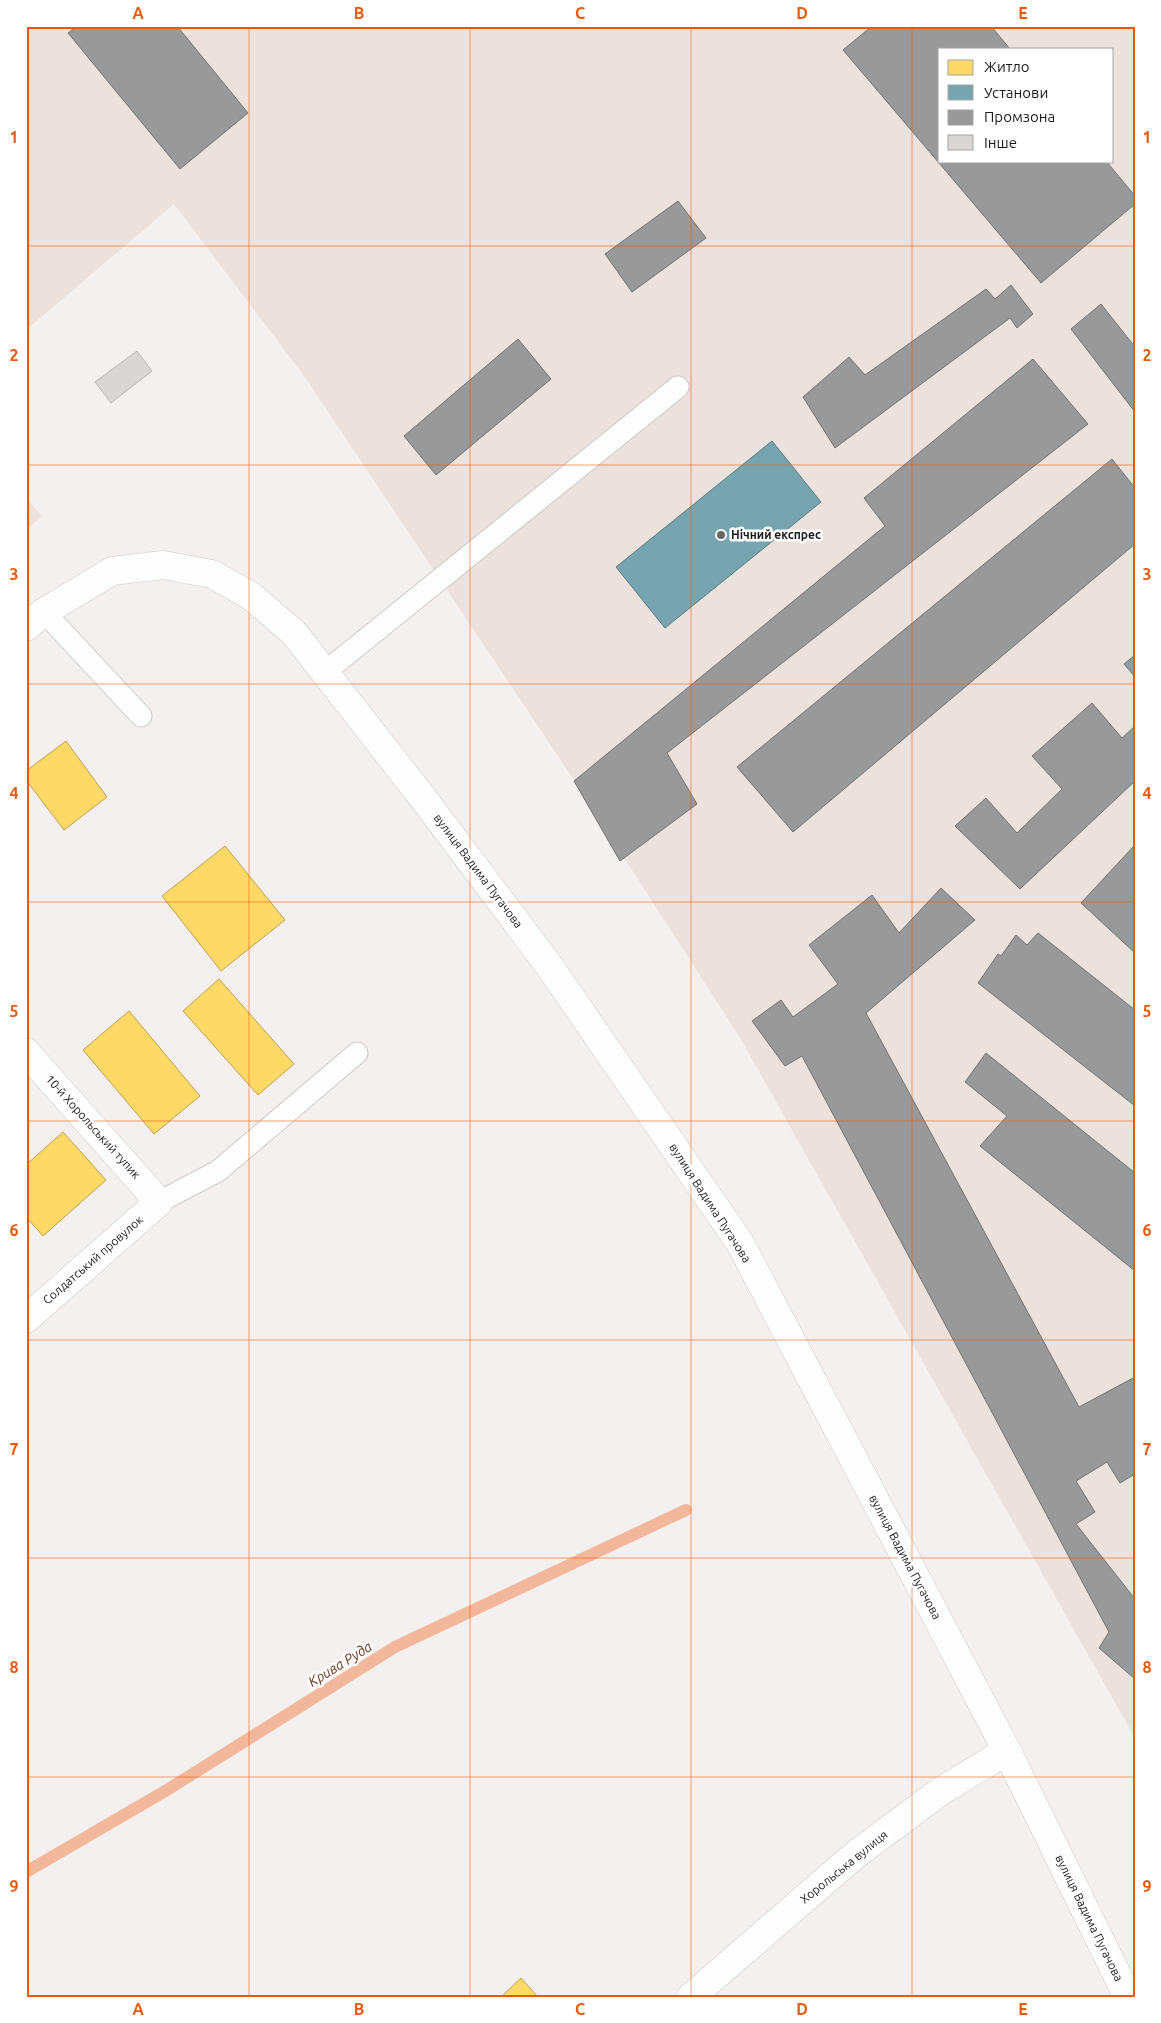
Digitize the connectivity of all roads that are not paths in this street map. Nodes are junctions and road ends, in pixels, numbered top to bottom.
1 (678, 387) dead end
2 (35, 619) edge
3 (325, 672) junction
4 (141, 716) dead end
5 (26, 1052) edge
6 (357, 1053) dead end
7 (160, 1202) junction
8 (26, 1318) edge
9 (1007, 1751) junction
10 (691, 1997) edge
11 (1128, 1997) edge

1 - 3 lane
2 - 3 street, вулиця Вадима Пугачова
2 - 4 lane
3 - 9 street, вулиця Вадима Пугачова
5 - 7 street, 10-й Хорольський тупик
6 - 7 lane
7 - 8 street, Солдатський провулок
9 - 10 street, Хорольська вулиця
9 - 11 street, вулиця Вадима Пугачова

